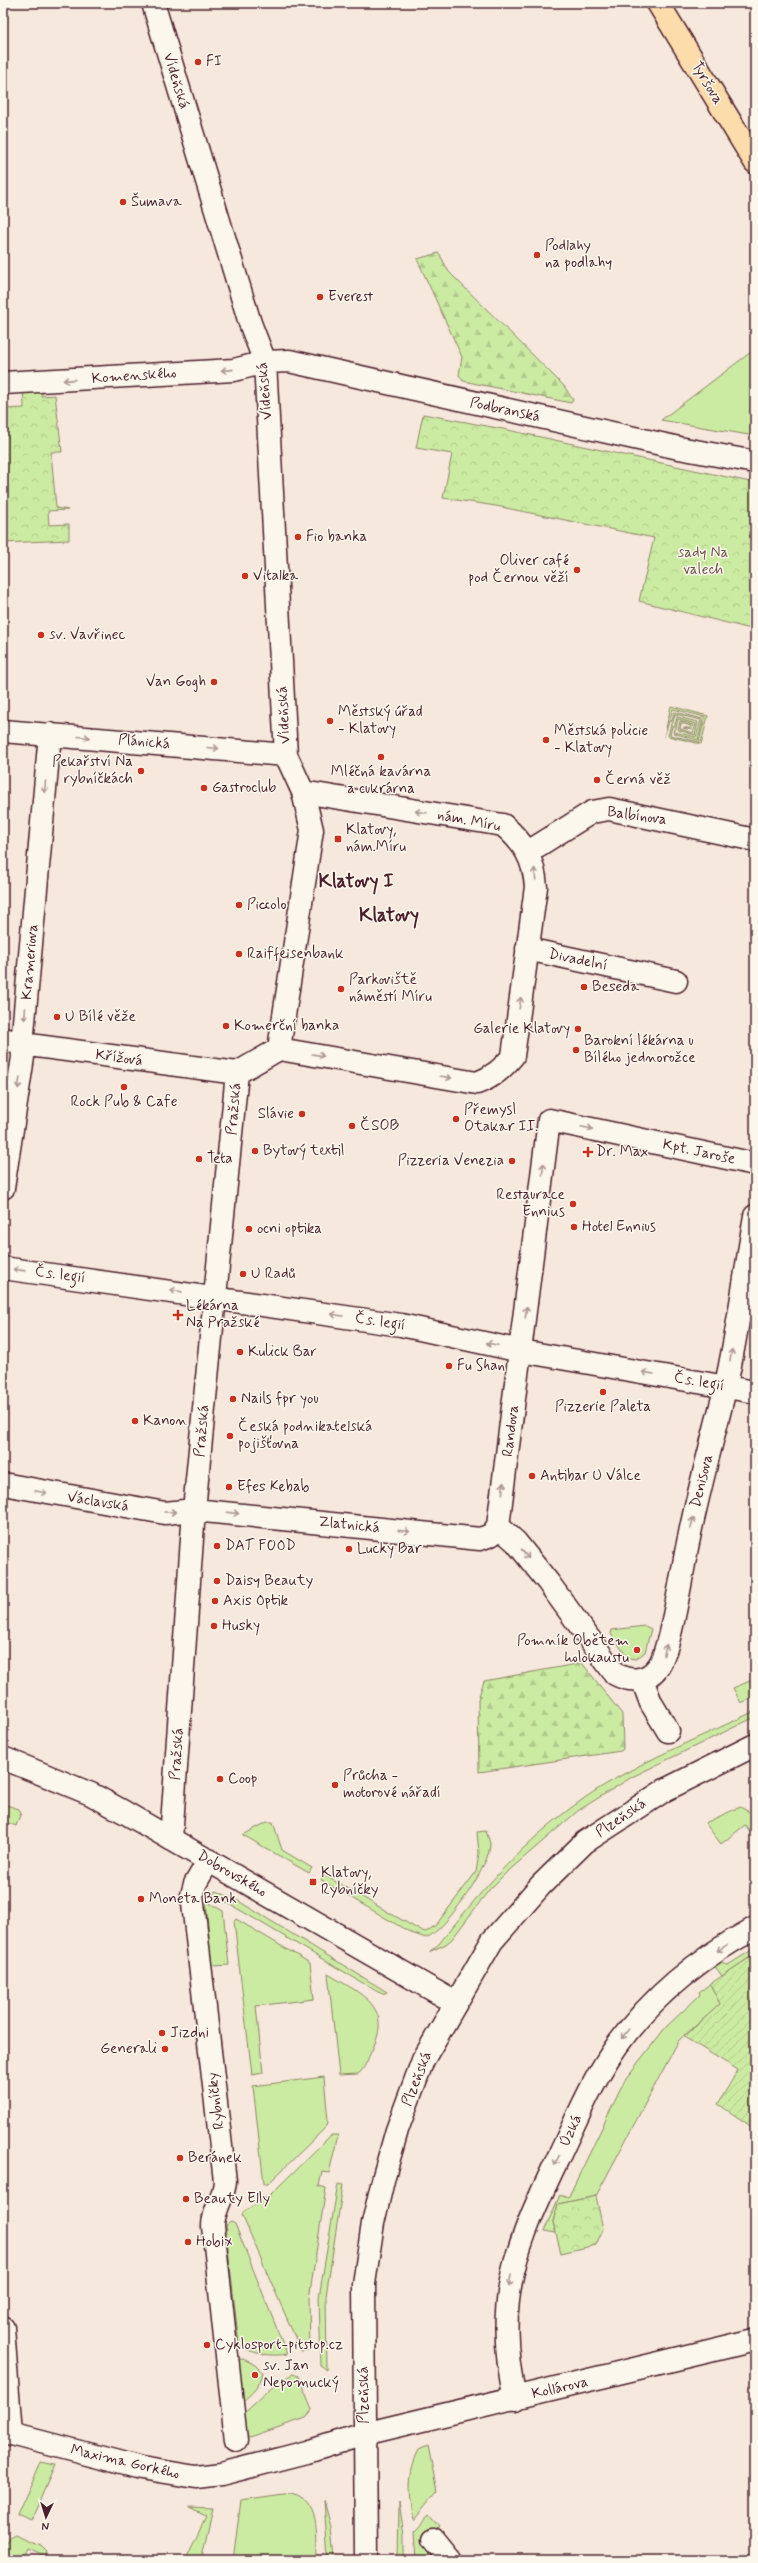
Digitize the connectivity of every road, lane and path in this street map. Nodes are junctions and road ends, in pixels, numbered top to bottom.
1 (153, 3) edge
2 (658, 3) edge
3 (755, 162) edge
4 (265, 362) junction
5 (3, 383) edge
6 (752, 461) edge
7 (3, 731) edge
8 (50, 734) junction
9 (286, 755) junction
10 (303, 792) junction
11 (755, 840) edge
12 (528, 852) junction
13 (527, 949) junction
14 (676, 981) dead end
15 (12, 1042) edge
16 (280, 1049) junction
17 (237, 1073) junction
18 (549, 1120) joint
19 (755, 1164) edge
20 (3, 1188) edge
21 (755, 1216) edge
22 (3, 1268) edge
23 (214, 1296) junction
24 (521, 1351) junction
25 (725, 1387) junction
26 (755, 1392) edge
27 (3, 1484) edge
28 (194, 1510) junction
29 (498, 1526) junction
30 (642, 1679) junction
31 (668, 1731) dead end
32 (755, 1745) edge
33 (3, 1758) edge
34 (171, 1839) junction
35 (209, 1860) junction
36 (755, 1928) edge
37 (454, 2002) junction
38 (3, 2328) edge
39 (755, 2340) edge
40 (514, 2399) junction
41 (7, 2433) edge
42 (364, 2434) junction
43 (236, 2440) dead end
44 (432, 2539) dead end
45 (366, 2560) edge
46 (450, 2560) edge

1 - 4 street, Vídeňská
2 - 3 main road, Tyršova
4 -> 5 street, Komenského
4 - 6 street, Podbranská
4 - 9 street, Vídeňská
7 - 8 street, Plánická
8 -> 9 street, Plánická
8 -> 15 street, Krameriova
9 - 10 street, Vídeňská
12 -> 10 street, nám. Míru
10 - 16 street
11 - 12 street, Balbínova
13 -> 12 street, nám. Míru
13 - 14 street, Divadelní
16 -> 13 street, nám. Míru
15 - 17 street, Křížová
15 -> 20 street, Krameriova
16 - 17 street, Pražská
17 - 23 street, Pražská
18 -> 19 street, Kpt. Jaroše
24 -> 18 street, Randova
25 -> 21 street, Denisova
23 -> 22 street, Čs. legií
24 -> 23 street, Čs. legií
23 - 28 street, Pražská
25 -> 24 street, Čs. legií
29 -> 24 street, Randova
25 - 26 street, Čs. legií
30 -> 25 street, Denisova
27 -> 28 street, Václavská
28 -> 29 street, Zlatnická
28 - 34 street, Pražská
29 -> 30 street
30 - 31 street
32 - 37 street, Plzeňská
33 - 34 street, Dobrovského
34 - 35 street, Dobrovského
35 - 37 street, Dobrovského
35 - 43 street, Rybníčky
36 -> 40 street, Úzká
37 - 42 street, Plzeňská
38 - 41 street
39 - 40 street, Kollárova
40 - 42 street, Kollárova
41 - 42 street, Maxima Gorkého
42 - 45 street, Plzeňská
44 - 46 street

